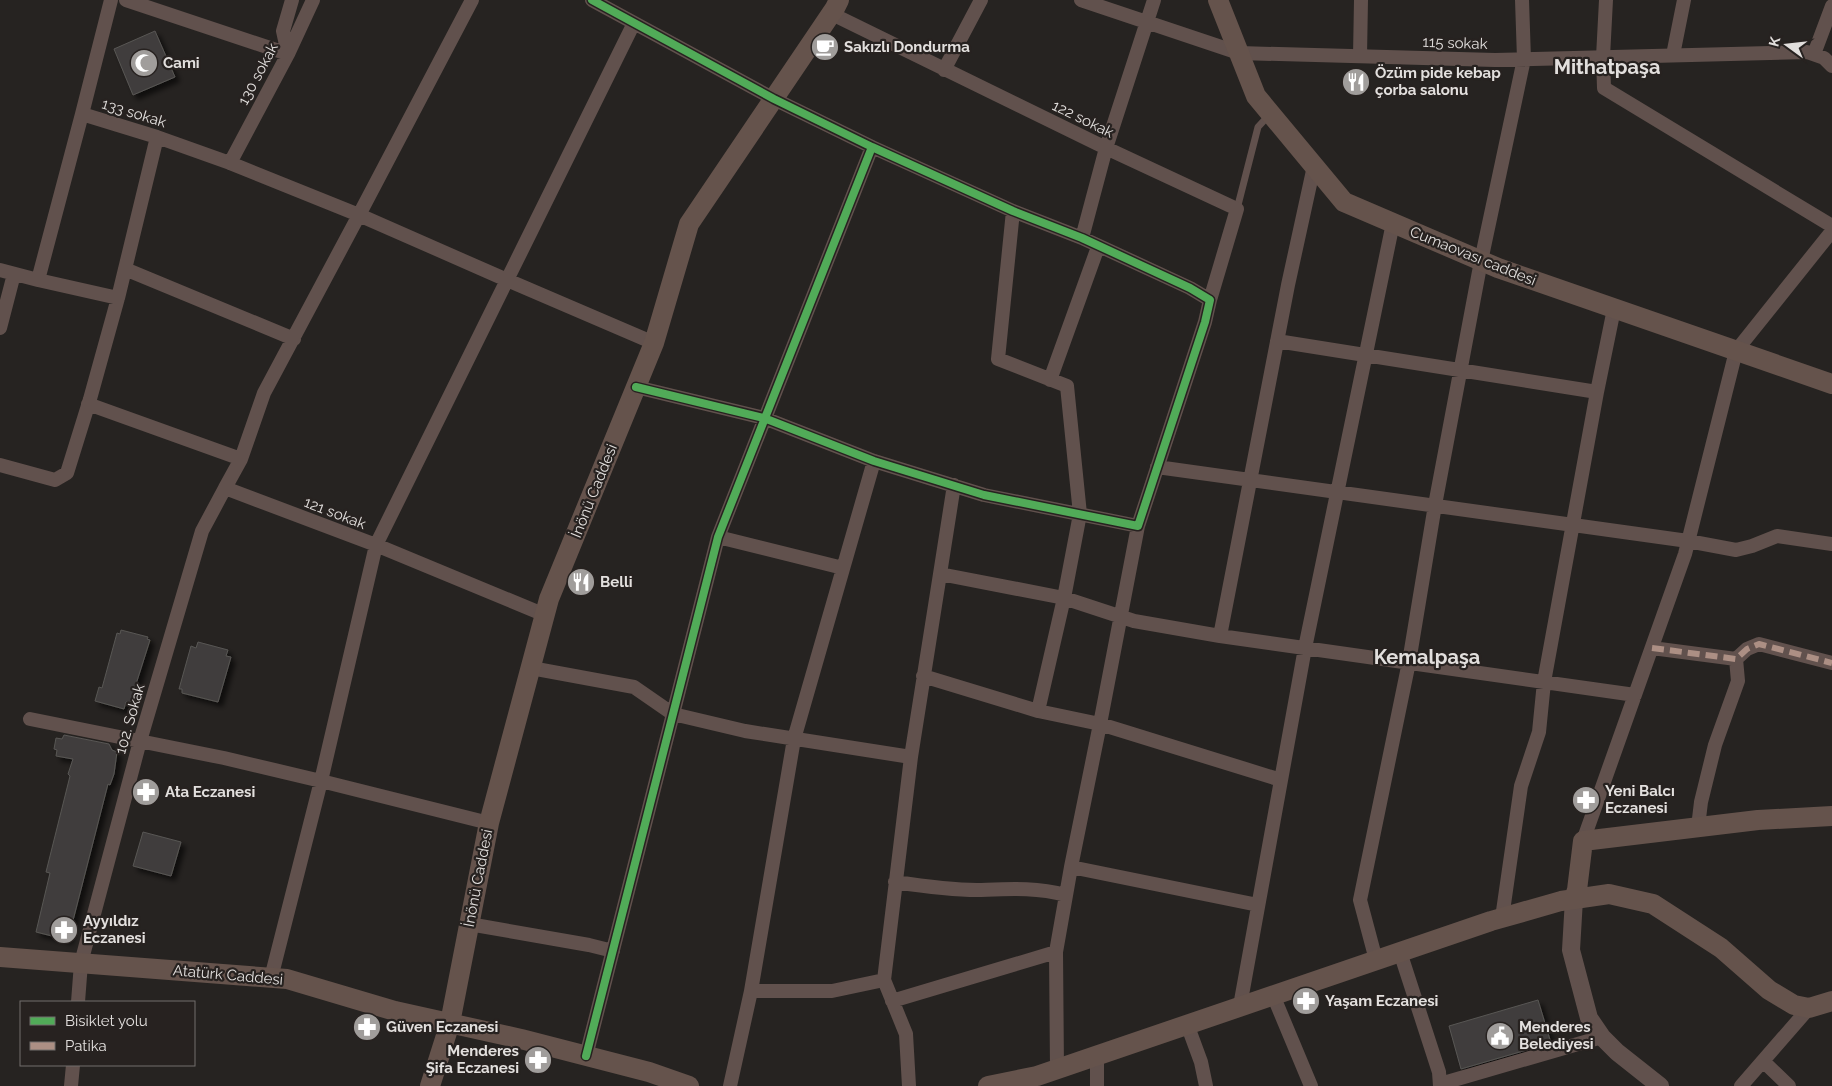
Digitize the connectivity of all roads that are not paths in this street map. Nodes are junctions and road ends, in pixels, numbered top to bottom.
1 (110, 0) edge
2 (126, 0) edge
3 (292, 0) edge
4 (313, 0) edge
5 (472, 0) edge
6 (592, 0) edge
7 (981, 0) edge
8 (1082, 0) edge
9 (1154, 0) edge
10 (1218, 0) edge
11 (1361, 0) edge
12 (1522, 0) edge
13 (1606, 0) edge
14 (1684, 0) edge
15 (1832, 6) edge
16 (835, 7) edge
17 (1147, 22) junction
18 (634, 23) junction
19 (1239, 53) junction
20 (288, 54) junction
21 (1814, 54) junction
22 (1360, 56) junction
23 (1673, 56) junction
24 (1603, 57) junction
25 (1524, 60) junction
26 (1832, 66) edge
27 (944, 70) junction
28 (774, 99) junction
29 (1270, 113) junction
30 (82, 114) junction
31 (157, 137) junction
32 (872, 146) junction
33 (1106, 148) junction
34 (230, 162) junction
35 (1314, 166) junction
36 (1237, 209) junction
37 (1013, 211) junction
38 (359, 215) junction
39 (1393, 223) junction
40 (1832, 226) edge
41 (1832, 231) edge
42 (1082, 238) junction
43 (1098, 247) junction
44 (1481, 261) junction
45 (125, 269) junction
46 (0, 270) edge
47 (14, 274) junction
48 (38, 280) junction
49 (507, 280) junction
50 (118, 298) junction
51 (1210, 300) junction
52 (1614, 309) junction
53 (0, 328) edge
54 (294, 339) junction
55 (1277, 341) junction
56 (654, 343) junction
57 (1736, 351) junction
58 (1365, 355) junction
59 (1461, 370) junction
60 (1050, 380) junction
61 (1832, 384) edge
62 (636, 387) junction
63 (1597, 392) junction
64 (88, 404) junction
65 (764, 418) junction
66 (241, 460) junction
67 (874, 461) junction
68 (0, 465) edge
69 (1157, 467) junction
70 (1250, 480) junction
71 (954, 486) junction
72 (225, 488) junction
73 (1336, 492) junction
74 (1436, 505) junction
75 (1080, 514) junction
76 (1573, 524) junction
77 (1138, 526) junction
78 (718, 537) junction
79 (1688, 541) junction
80 (1832, 544) edge
81 (376, 546) junction
82 (843, 568) junction
83 (940, 574) junction
84 (1064, 598) junction
85 (545, 615) junction
86 (1120, 617) junction
87 (1220, 636) junction
88 (1305, 648) junction
89 (1652, 648) junction
90 (1736, 659) junction
91 (1409, 662) junction
92 (1832, 664) edge
93 (530, 668) junction
94 (923, 676) junction
95 (1544, 682) junction
96 (1635, 696) junction
97 (1038, 711) junction
98 (673, 714) junction
99 (30, 719) dead end
100 (1100, 724) junction
101 (794, 739) junction
102 (140, 742) junction
103 (910, 757) junction
104 (1281, 780) junction
105 (321, 781) junction
106 (1832, 816) edge
107 (489, 823) junction
108 (1698, 827) junction
109 (1584, 841) junction
110 (1071, 867) junction
111 (895, 882) junction
112 (1066, 895) junction
113 (1574, 899) junction
114 (1258, 905) junction
115 (1502, 918) junction
116 (469, 924) junction
117 (612, 951) junction
118 (1056, 952) junction
119 (1400, 952) junction
120 (0, 957) edge
121 (1376, 960) junction
122 (81, 963) junction
123 (271, 978) junction
124 (884, 980) junction
125 (751, 991) junction
126 (1273, 995) junction
127 (78, 1001) edge
128 (892, 1001) junction
129 (1832, 1001) edge
130 (1240, 1006) junction
131 (1809, 1008) junction
132 (450, 1023) junction
133 (1187, 1024) junction
134 (1602, 1037) junction
135 (1097, 1055) junction
136 (586, 1056) junction
137 (1763, 1060) junction
138 (73, 1066) edge
139 (1057, 1069) junction
140 (1440, 1085) edge
141 (71, 1086) edge
142 (430, 1086) edge
143 (689, 1086) edge
144 (730, 1086) edge
145 (909, 1086) edge
146 (988, 1086) edge
147 (1097, 1086) edge
148 (1206, 1086) edge
149 (1311, 1086) edge
150 (1660, 1086) edge
151 (1741, 1086) edge
152 (1790, 1086) edge

1 - 30 street, 133 sokak
2 - 20 street
3 - 20 street
4 - 20 street, 130 sokak
5 - 38 street
6 - 18 street
7 - 27 street
8 - 17 street, 115 sokak
9 - 17 street
10 - 19 main road, Cumaovası caddesi
11 - 22 street
12 - 25 street
13 - 24 street
14 - 23 street
15 - 21 street
16 - 27 street, 122 sokak
16 - 28 main road, İnönü Caddesi
17 - 19 street, 115 sokak
17 - 33 street
18 - 28 street
18 - 49 street, 121 sokak
19 - 22 street, 115 sokak
19 - 29 main road, Cumaovası caddesi
20 - 34 street, 130 sokak
21 - 23 street, 115 sokak
21 - 26 street
22 - 25 street, 115 sokak
23 - 24 street, 115 sokak
24 - 25 street, 115 sokak
24 - 40 street
25 - 44 street
27 - 33 street, 122 sokak
28 - 32 street
28 - 56 main road, İnönü Caddesi
29 - 35 main road, Cumaovası caddesi
29 - 36 lane
30 - 31 street, 133 sokak
30 - 48 street
31 - 34 street, 133 sokak
31 - 45 street
32 - 37 street
32 - 65 street
33 - 36 street, 122 sokak
33 - 42 street
34 - 38 street, 133 sokak
35 - 39 main road, Cumaovası caddesi
35 - 55 street
36 - 51 street
37 - 42 street
37 - 60 street
38 - 49 street
38 - 54 street
39 - 44 main road, Cumaovası caddesi
39 - 58 street
41 - 57 street
42 - 43 street
43 - 51 street
43 - 60 street
44 - 52 main road, Cumaovası caddesi
44 - 59 street
45 - 50 street
45 - 54 street
46 - 47 street
47 - 48 street
47 - 53 street
48 - 50 street
49 - 56 street
49 - 81 street, 121 sokak
50 - 64 street
51 - 69 street
52 - 57 main road, Cumaovası caddesi
52 - 63 street
54 - 66 street
55 - 58 street
55 - 70 street
56 - 62 main road, İnönü Caddesi
57 - 61 main road, Cumaovası caddesi
57 - 79 street
58 - 59 street
58 - 73 street
59 - 63 street
59 - 74 street
60 - 75 street
62 - 65 street
62 - 85 main road, İnönü Caddesi
63 - 76 street
64 - 66 street
64 - 68 street
65 - 67 street
65 - 78 street
66 - 72 street
67 - 71 street
67 - 82 street
69 - 70 street
69 - 77 street
70 - 73 street
70 - 87 street
71 - 75 street
71 - 83 street
72 - 81 street, 121 sokak
72 - 102 street, 102. Sokak
73 - 74 street
73 - 88 street
74 - 76 street
74 - 91 street
75 - 77 street
75 - 84 street
76 - 79 street
76 - 95 street
77 - 86 street
78 - 82 street
78 - 98 street
79 - 80 street
79 - 89 street
81 - 85 street
81 - 105 street
82 - 101 street
83 - 84 street
83 - 94 street
84 - 86 street
84 - 97 street
85 - 93 main road, İnönü Caddesi
86 - 87 street
86 - 100 street
87 - 88 street
88 - 91 street
88 - 104 street
89 - 90 street
89 - 96 street
90 - 92 street
90 - 108 street
91 - 95 street
91 - 121 street
93 - 98 street
93 - 107 main road, İnönü Caddesi
94 - 97 street
94 - 103 street
95 - 96 street
95 - 115 street
96 - 109 street
97 - 100 street
98 - 101 street
98 - 117 street
99 - 102 street
100 - 104 street
100 - 110 street
101 - 103 street
101 - 125 street
102 - 105 street
102 - 122 street, 102. Sokak
103 - 111 street
104 - 114 street
105 - 107 street
105 - 123 street
106 - 108 main road
107 - 116 main road, İnönü Caddesi
108 - 109 main road
109 - 113 main road
110 - 112 street
110 - 114 street
111 - 112 street
111 - 124 street
112 - 118 street
113 - 115 main road
113 - 131 main road
113 - 134 street
114 - 130 street
115 - 119 main road
116 - 117 street
116 - 132 main road, İnönü Caddesi
117 - 136 street
118 - 128 street
118 - 139 street
119 - 121 main road
119 - 140 street
120 - 122 main road, Atatürk Caddesi
121 - 126 main road
122 - 123 main road, Atatürk Caddesi
122 - 127 street, 102. Sokak
123 - 132 main road, Atatürk Caddesi
124 - 125 street
124 - 128 street
125 - 144 street
126 - 130 main road
126 - 149 street
128 - 145 street
129 - 131 main road
130 - 133 main road
131 - 137 street
132 - 136 main road, Atatürk Caddesi
132 - 142 main road, İnönü Caddesi
133 - 135 main road
133 - 148 street
134 - 140 street
134 - 150 street
135 - 139 main road
135 - 147 street
136 - 143 main road, Atatürk Caddesi
137 - 151 street
137 - 152 street
138 - 141 street
139 - 146 main road

